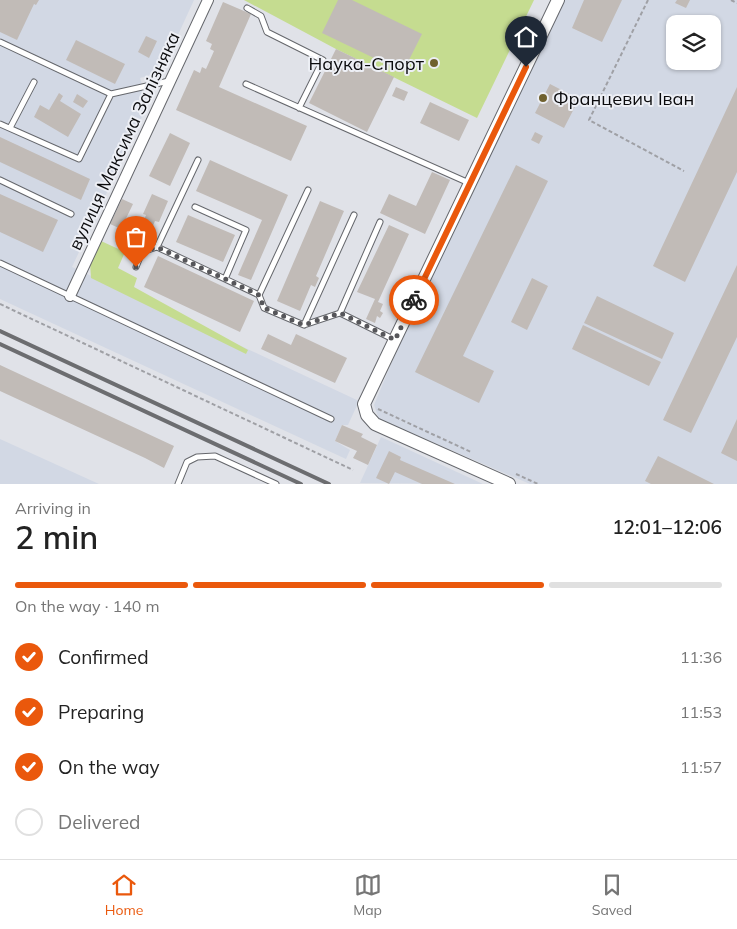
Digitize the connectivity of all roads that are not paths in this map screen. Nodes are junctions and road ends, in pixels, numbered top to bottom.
1 (208, 0) edge
2 (558, 0) edge
3 (247, 8) dead end
4 (0, 42) edge
5 (170, 81) junction
6 (34, 82) dead end
7 (246, 84) dead end
8 (111, 94) junction
9 (300, 108) junction
10 (0, 124) edge
11 (10, 128) junction
12 (198, 160) dead end
13 (0, 180) edge
14 (470, 183) junction
15 (308, 190) dead end
16 (195, 207) dead end
17 (72, 214) dead end
18 (354, 215) dead end
19 (380, 222) dead end
20 (124, 242) dead end
21 (157, 247) junction
22 (142, 252) junction
23 (0, 263) edge
24 (136, 267) dead end
25 (225, 279) junction
26 (259, 295) junction
27 (70, 296) junction
28 (340, 313) junction
29 (304, 325) junction
30 (395, 340) junction
31 (331, 418) dead end
32 (511, 478) edge
33 (178, 484) edge
34 (276, 484) edge

1 - 5 street, вулиця Максима Залізняка
2 - 14 street
3 - 9 lane
4 - 8 lane
5 - 8 lane
5 - 27 street, вулиця Максима Залізняка
6 - 11 lane
7 - 9 lane
8 - 11 lane
9 - 14 lane
10 - 11 lane
12 - 21 lane
13 - 17 lane
14 - 30 street
15 - 26 lane
16 - 25 lane
18 - 29 lane
19 - 28 lane
20 - 22 lane
21 - 22 lane
21 - 25 lane
22 - 24 lane
23 - 27 lane
25 - 26 lane
26 - 29 lane
27 - 31 lane
28 - 29 lane
28 - 30 lane
30 - 32 street
33 - 34 lane

